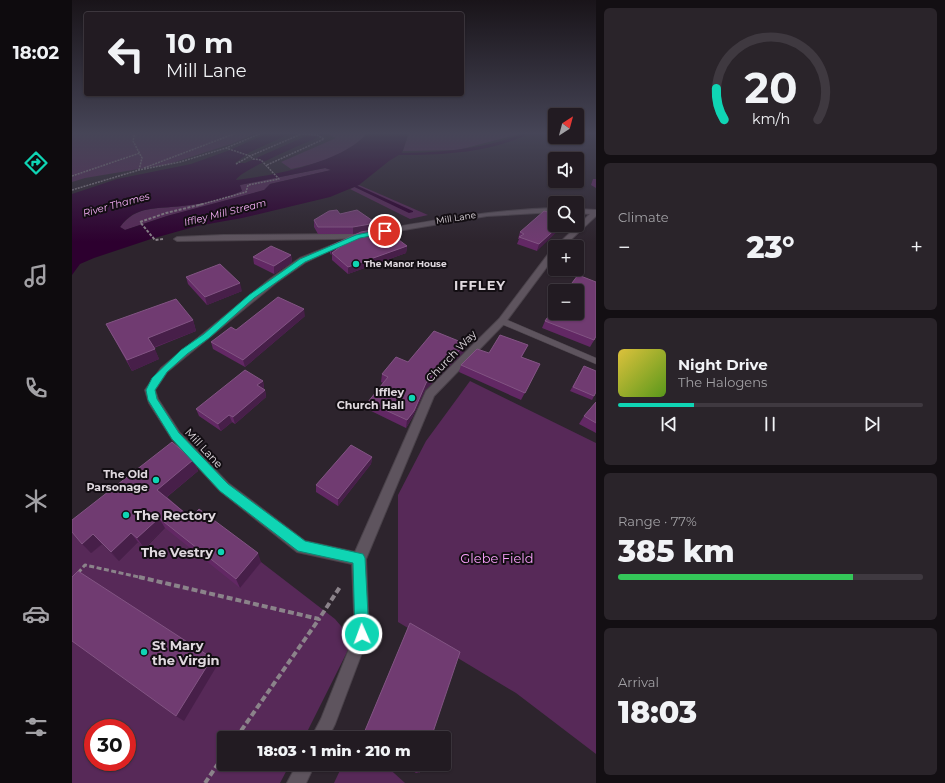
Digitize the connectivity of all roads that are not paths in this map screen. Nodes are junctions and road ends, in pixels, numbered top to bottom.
1 (548, 210) edge
2 (584, 213) edge
3 (594, 216) edge
4 (358, 236) junction
5 (177, 239) dead end
6 (567, 240) edge
7 (548, 260) edge
8 (502, 321) junction
9 (596, 360) edge
10 (359, 558) junction
11 (323, 731) edge
12 (302, 771) edge
13 (296, 783) edge

1 - 4 street, Mill Lane
2 - 3 street
3 - 6 street
4 - 5 street, Mill Lane
4 - 10 street, Mill Lane
7 - 8 street, Church Way
8 - 9 lane
8 - 10 street, Church Way
10 - 11 street
12 - 13 street

